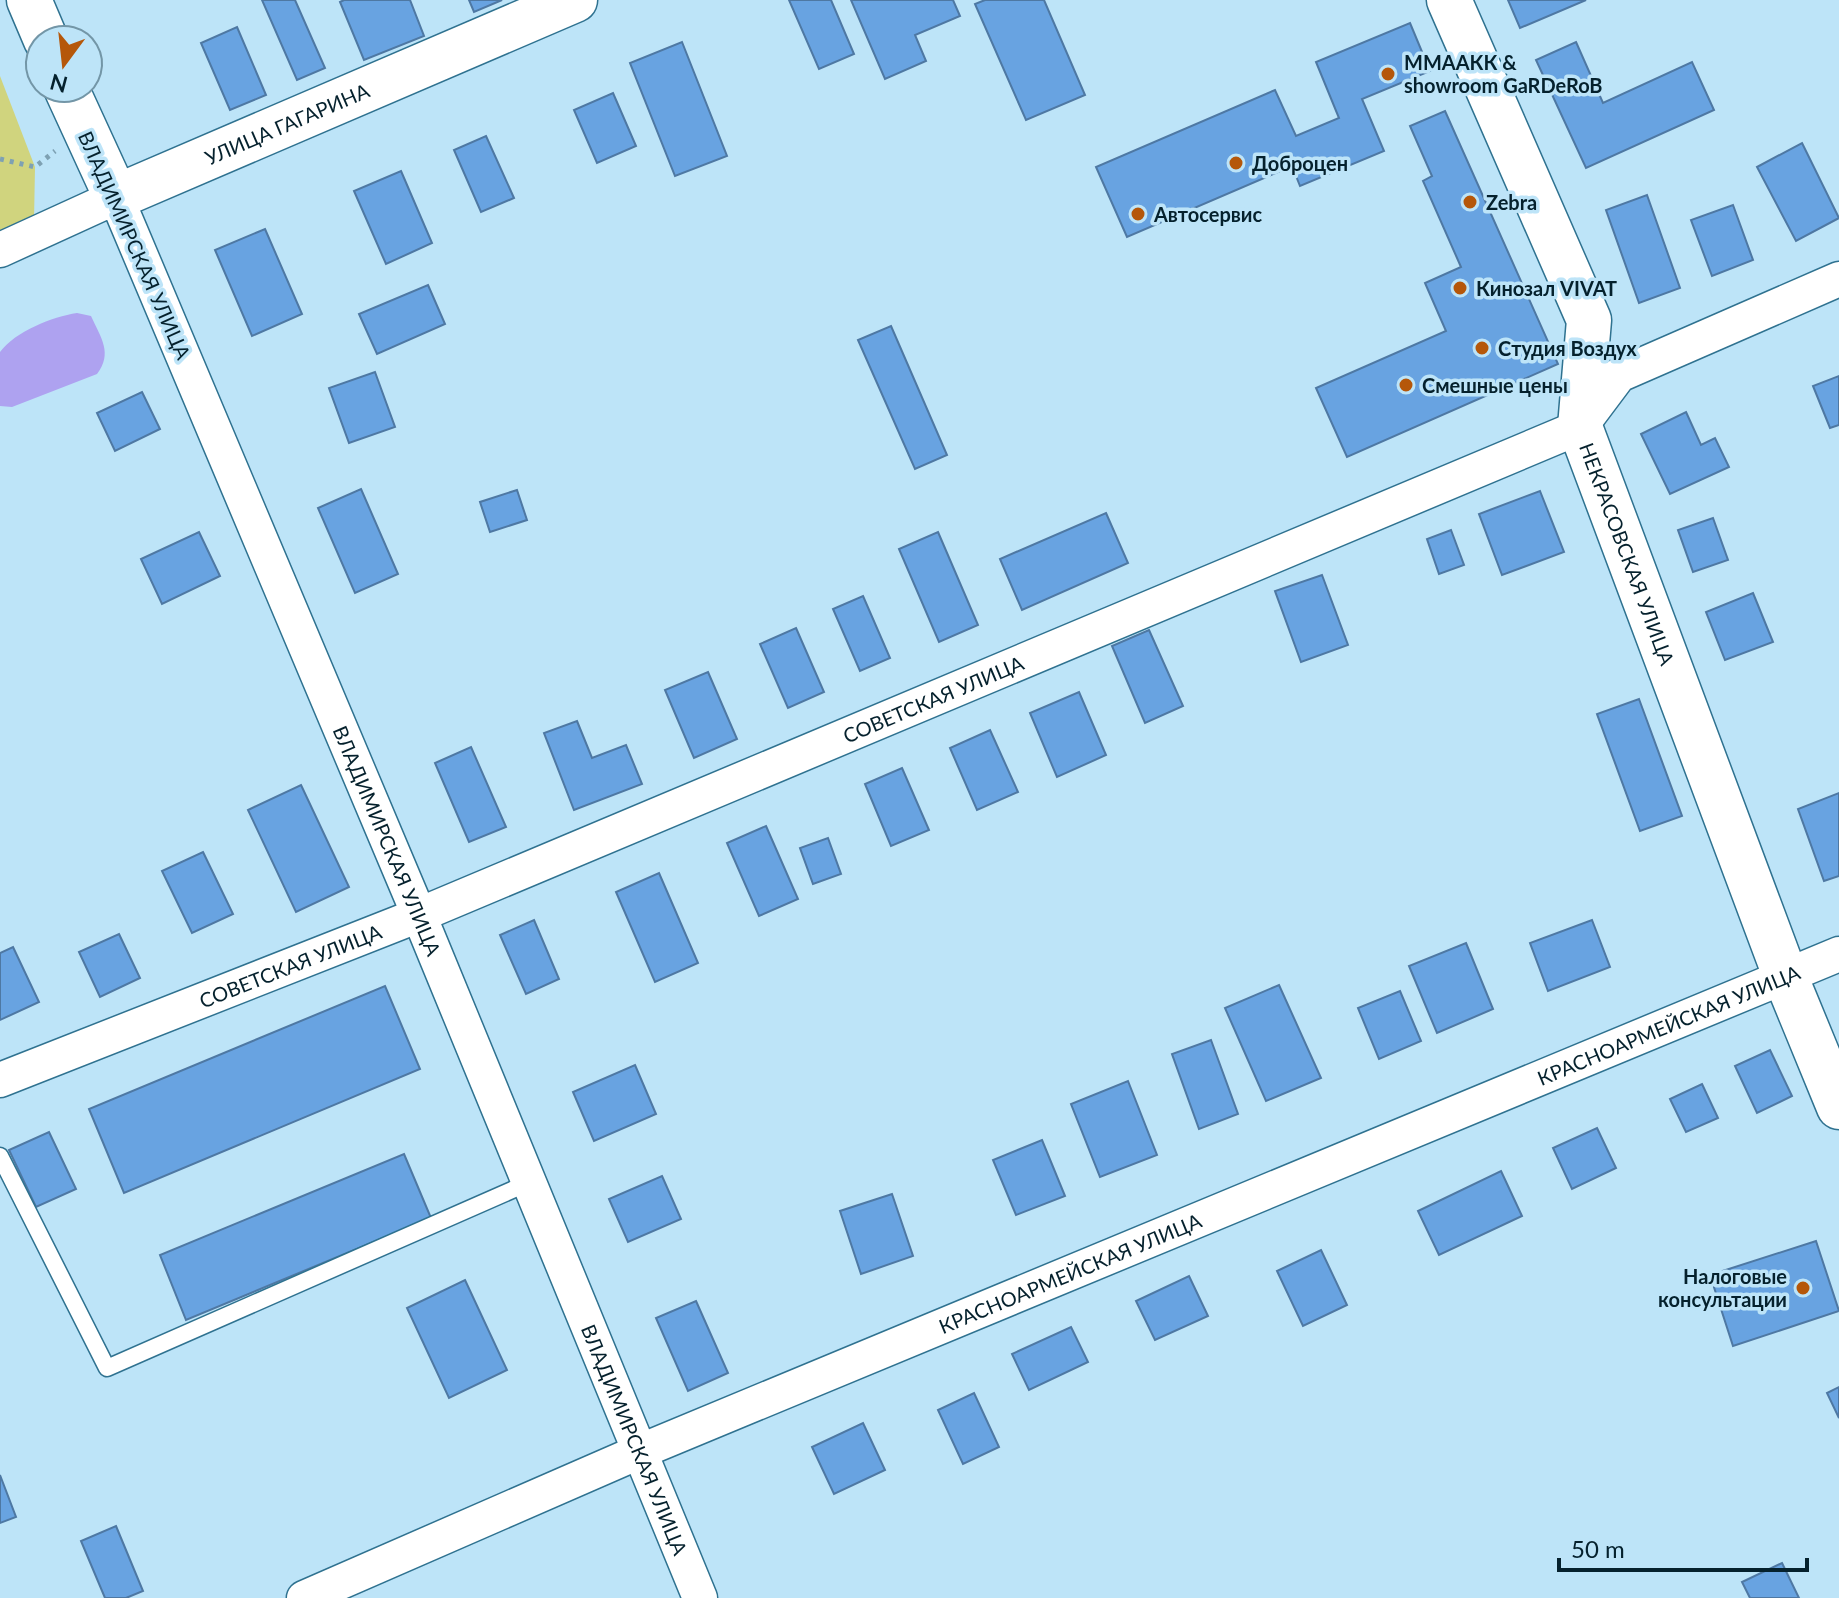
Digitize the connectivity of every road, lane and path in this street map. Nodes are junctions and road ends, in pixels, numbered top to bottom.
1 (29, 0) edge
2 (575, 0) edge
3 (1449, 0) edge
4 (39, 24) edge
5 (73, 104) edge
6 (0, 159) edge
7 (35, 167) dead end
8 (116, 197) junction
9 (0, 250) edge
10 (1839, 279) edge
11 (1580, 427) junction
12 (419, 915) junction
13 (1839, 954) edge
14 (1786, 978) junction
15 (0, 1080) edge
16 (1839, 1107) edge
17 (0, 1156) edge
18 (528, 1183) junction
19 (641, 1451) junction
20 (304, 1598) edge
21 (700, 1598) edge

1 - 4 street
2 - 8 street, УЛИЦА ГАГАРИНА
3 - 11 street, НЕКРАСОВСКАЯ УЛИЦА
5 - 8 street, ВЛАДИМИРСКАЯ УЛИЦА
6 - 7 path
8 - 9 street, УЛИЦА ГАГАРИНА
8 - 12 street, ВЛАДИМИРСКАЯ УЛИЦА
10 - 11 street
11 - 12 street, СОВЕТСКАЯ УЛИЦА
11 - 14 street, НЕКРАСОВСКАЯ УЛИЦА
12 - 15 street, СОВЕТСКАЯ УЛИЦА
12 - 18 street, ВЛАДИМИРСКАЯ УЛИЦА
13 - 14 street, КРАСНОАРМЕЙСКАЯ УЛИЦА
14 - 16 street, НЕКРАСОВСКАЯ УЛИЦА
14 - 19 street, КРАСНОАРМЕЙСКАЯ УЛИЦА
17 - 18 lane
18 - 19 street, ВЛАДИМИРСКАЯ УЛИЦА
19 - 20 street, КРАСНОАРМЕЙСКАЯ УЛИЦА
19 - 21 street, ВЛАДИМИРСКАЯ УЛИЦА

